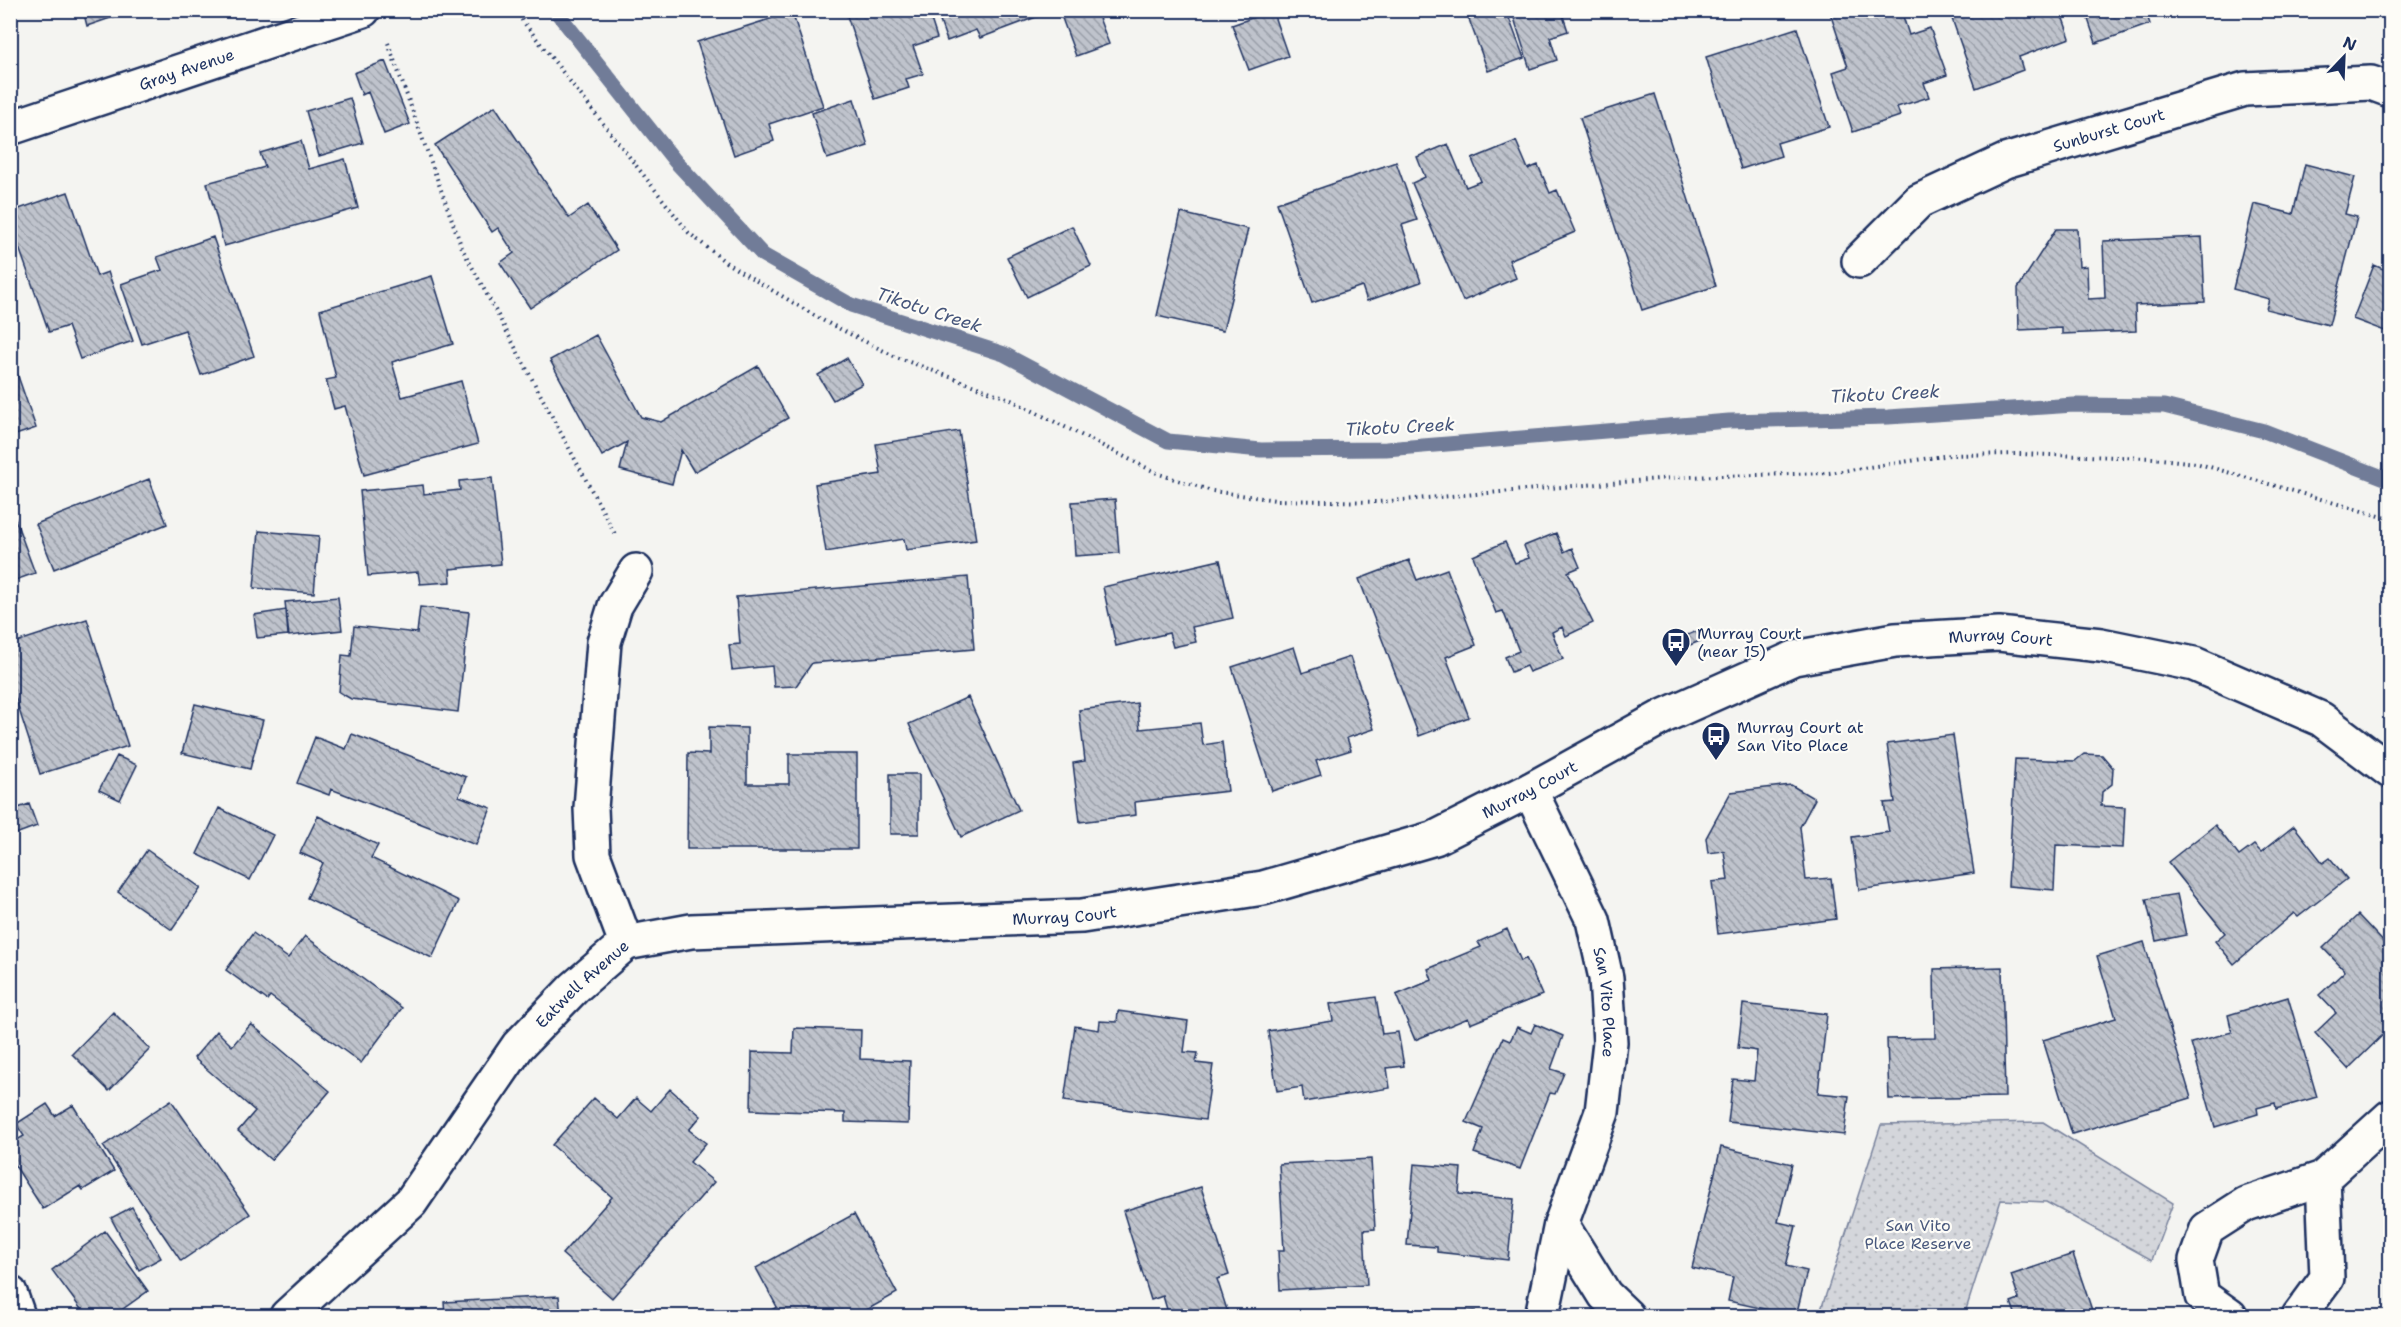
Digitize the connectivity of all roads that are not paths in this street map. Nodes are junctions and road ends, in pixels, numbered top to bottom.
1 (374, 22) edge
2 (2391, 90) edge
3 (10, 128) edge
4 (1859, 261) dead end
5 (636, 571) road end
6 (2391, 771) edge
7 (1530, 790) junction
8 (626, 943) junction
9 (2391, 1117) edge
10 (2323, 1178) junction
11 (1561, 1224) junction
12 (10, 1293) edge
13 (18, 1317) edge
14 (287, 1317) edge
15 (1542, 1317) edge
16 (1626, 1317) edge
17 (2230, 1317) edge
18 (2299, 1317) edge

1 - 3 street, Gray Avenue
2 - 4 street, Sunburst Court
5 - 8 street, Eatwell Avenue
6 - 7 street, Murray Court
7 - 8 street, Murray Court
7 - 11 street, San Vito Place
8 - 14 street, Eatwell Avenue
9 - 10 street
10 - 17 street
10 - 18 street
11 - 15 street, San Vito Place
11 - 16 street
12 - 13 street

